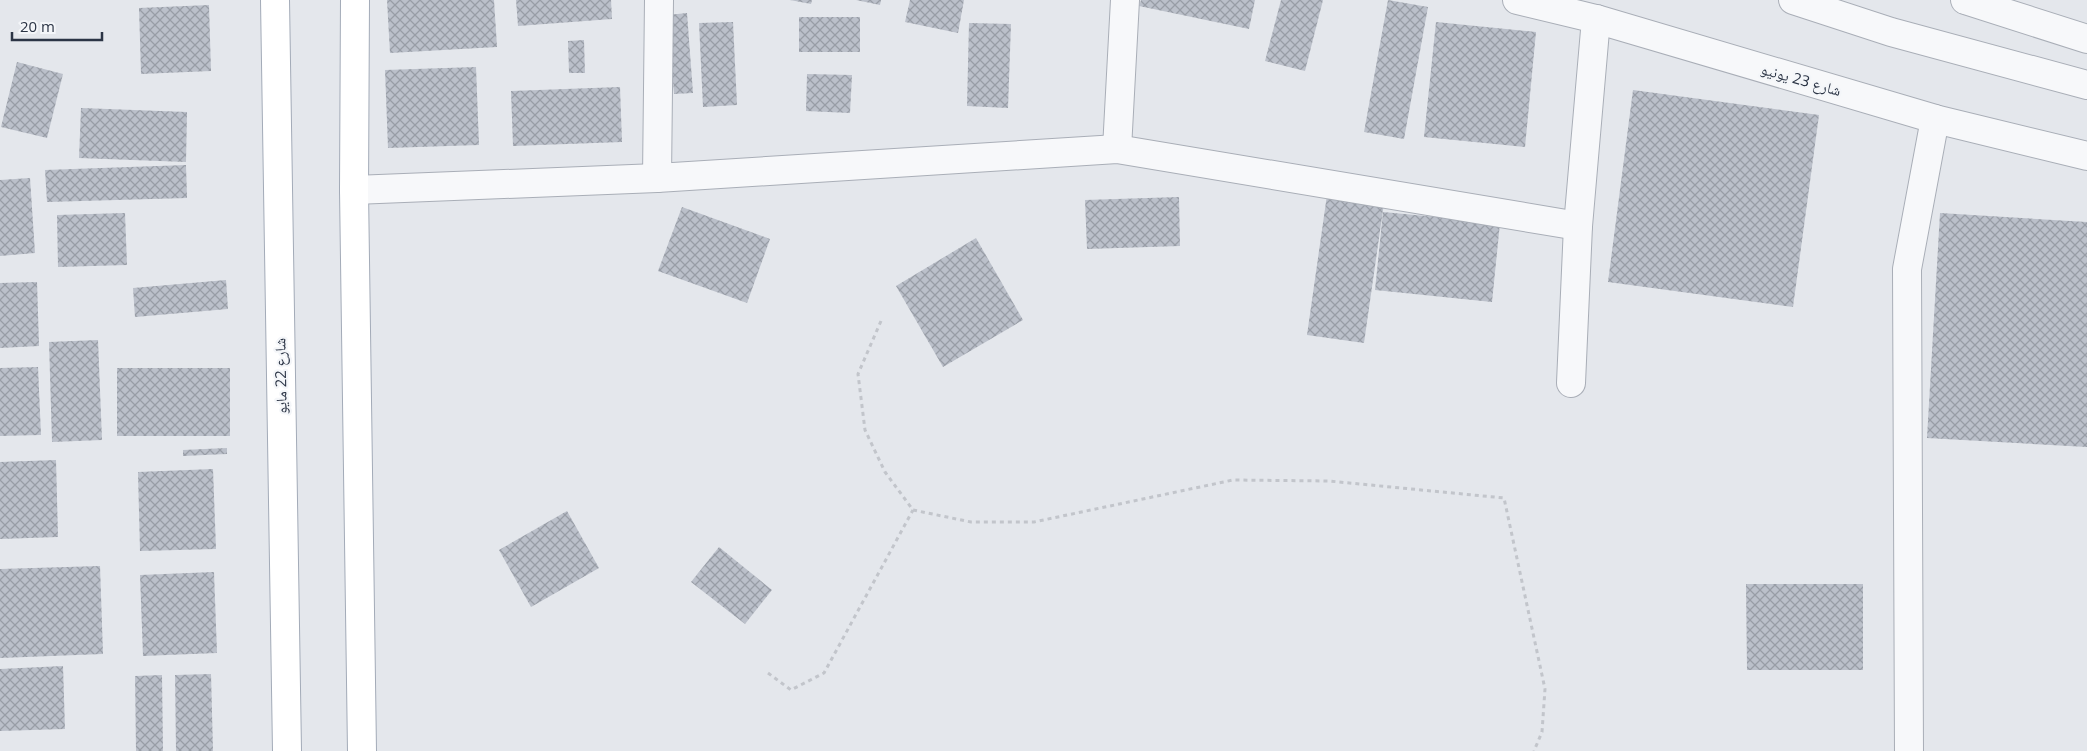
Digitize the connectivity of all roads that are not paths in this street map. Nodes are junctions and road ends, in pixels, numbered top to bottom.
1 (275, 0) edge
2 (355, 0) edge
3 (659, 0) edge
4 (1125, 0) edge
5 (1517, 0) edge
6 (1793, 0) edge
7 (1966, 0) edge
8 (1596, 19) junction
9 (2087, 39) edge
10 (2087, 86) edge
11 (1935, 119) junction
12 (1117, 149) junction
13 (2087, 156) edge
14 (657, 178) junction
15 (354, 190) junction
16 (1578, 226) junction
17 (1571, 383) dead end
18 (287, 751) edge
19 (362, 751) edge
20 (1909, 751) edge

1 - 18 main road, شارع 22 مايو
2 - 15 main road
3 - 14 street
4 - 12 street
5 - 8 street, شارع 23 يونيو
6 - 10 street
7 - 9 street
8 - 11 street, شارع 23 يونيو
8 - 16 street
11 - 13 street, شارع 23 يونيو
11 - 20 street
12 - 14 street
12 - 16 street
14 - 15 street
15 - 19 main road
16 - 17 street

